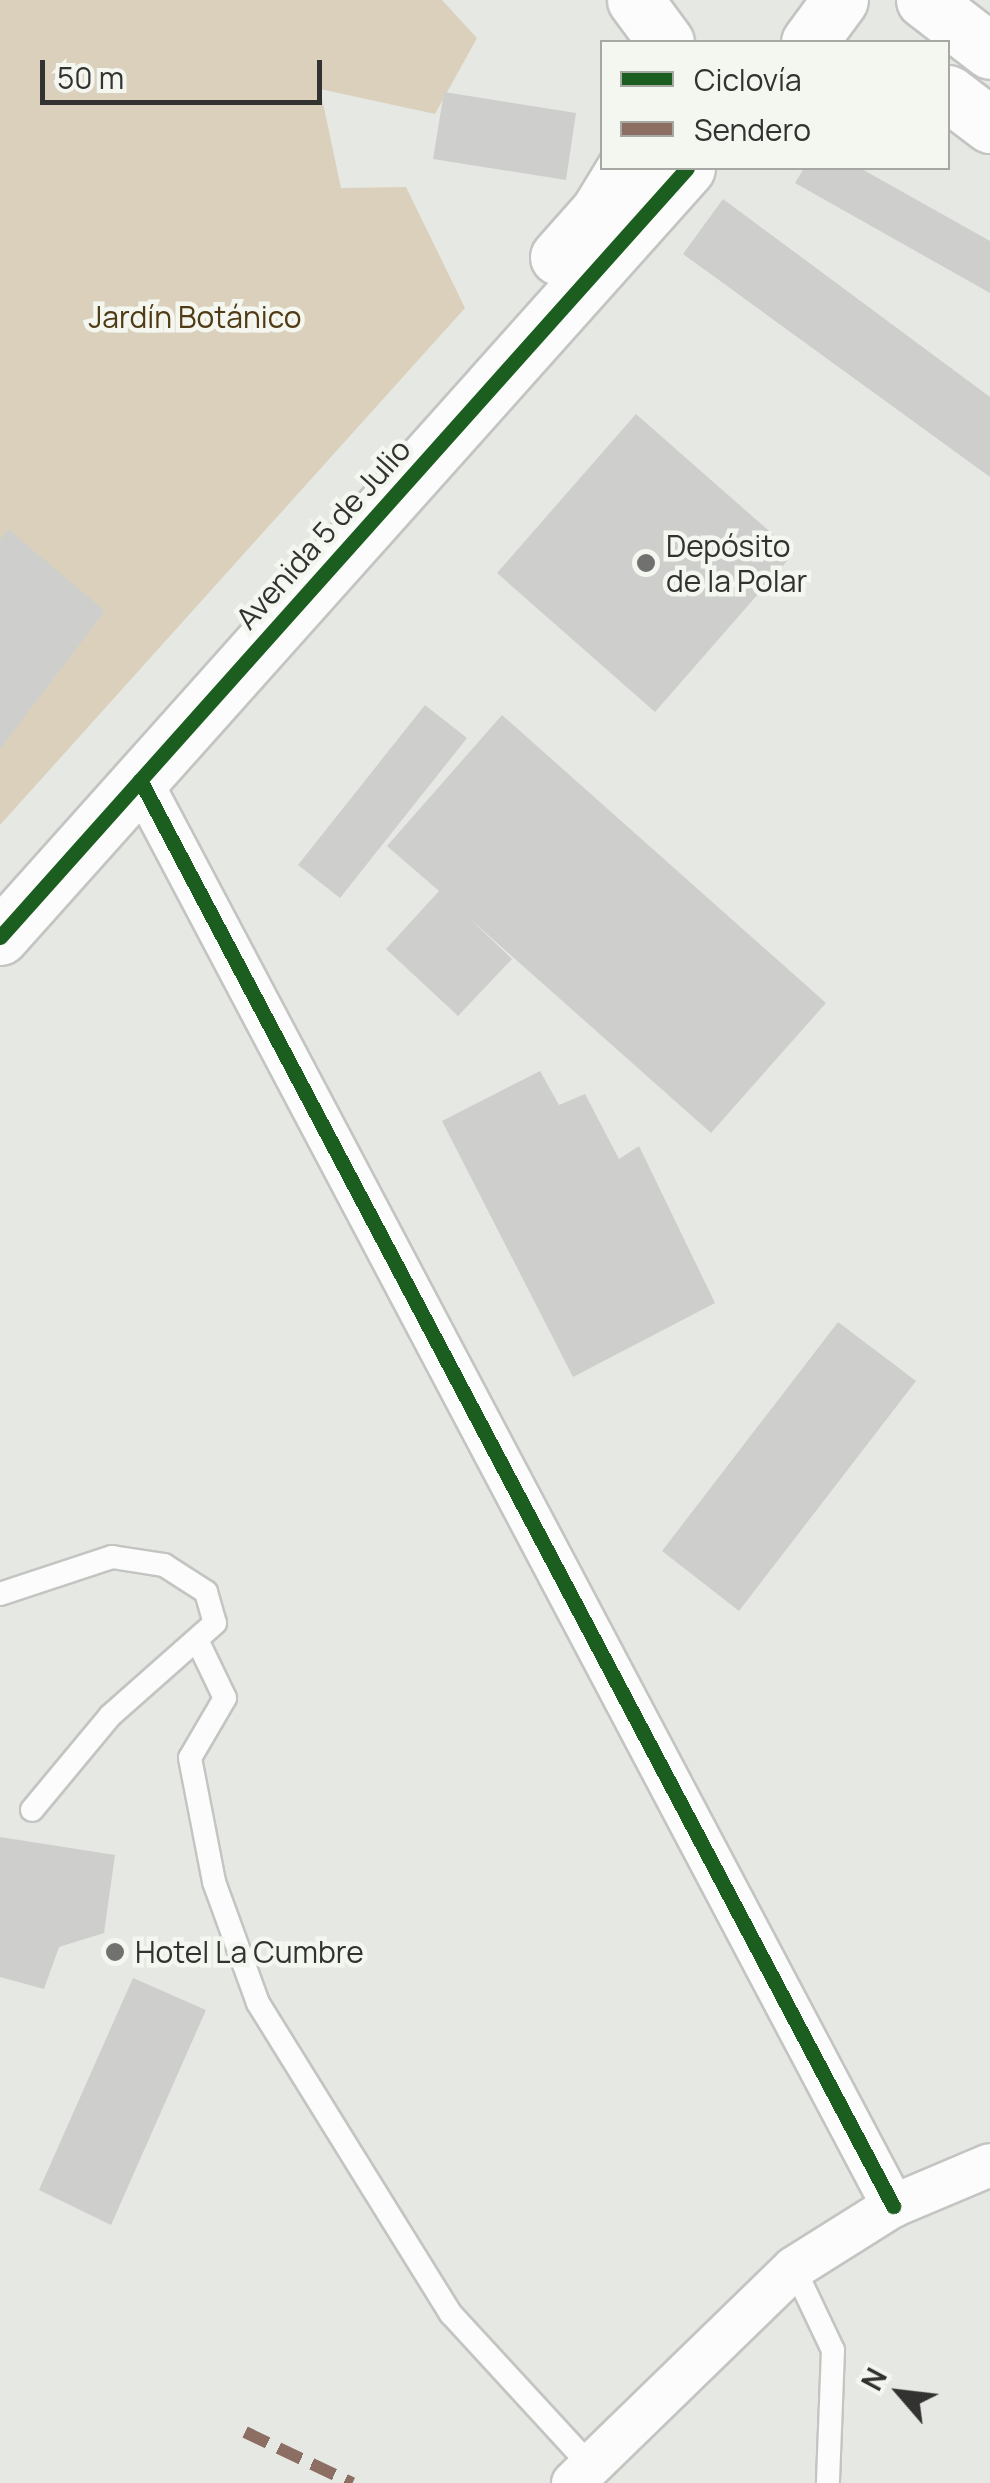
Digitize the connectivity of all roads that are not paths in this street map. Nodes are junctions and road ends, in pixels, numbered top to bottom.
1 (840, 0) edge
2 (924, 0) edge
3 (810, 40) edge
4 (990, 51) edge
5 (950, 95) edge
6 (990, 124) edge
7 (624, 170) edge
8 (685, 170) edge
9 (140, 780) junction
10 (0, 882) edge
11 (0, 937) edge
12 (0, 1594) edge
13 (198, 1642) junction
14 (32, 1810) dead end
15 (990, 2165) edge
16 (893, 2206) junction
17 (794, 2268) junction
18 (581, 2474) edge
19 (828, 2483) edge

1 - 3 street
2 - 4 street
5 - 6 street
7 - 10 street, Avenida 5 de Julio
8 - 9 street, Avenida 5 de Julio
9 - 11 street, Avenida 5 de Julio
9 - 16 street
12 - 13 lane
13 - 14 lane
13 - 18 lane
15 - 16 street
16 - 17 street
17 - 18 street
17 - 19 lane

